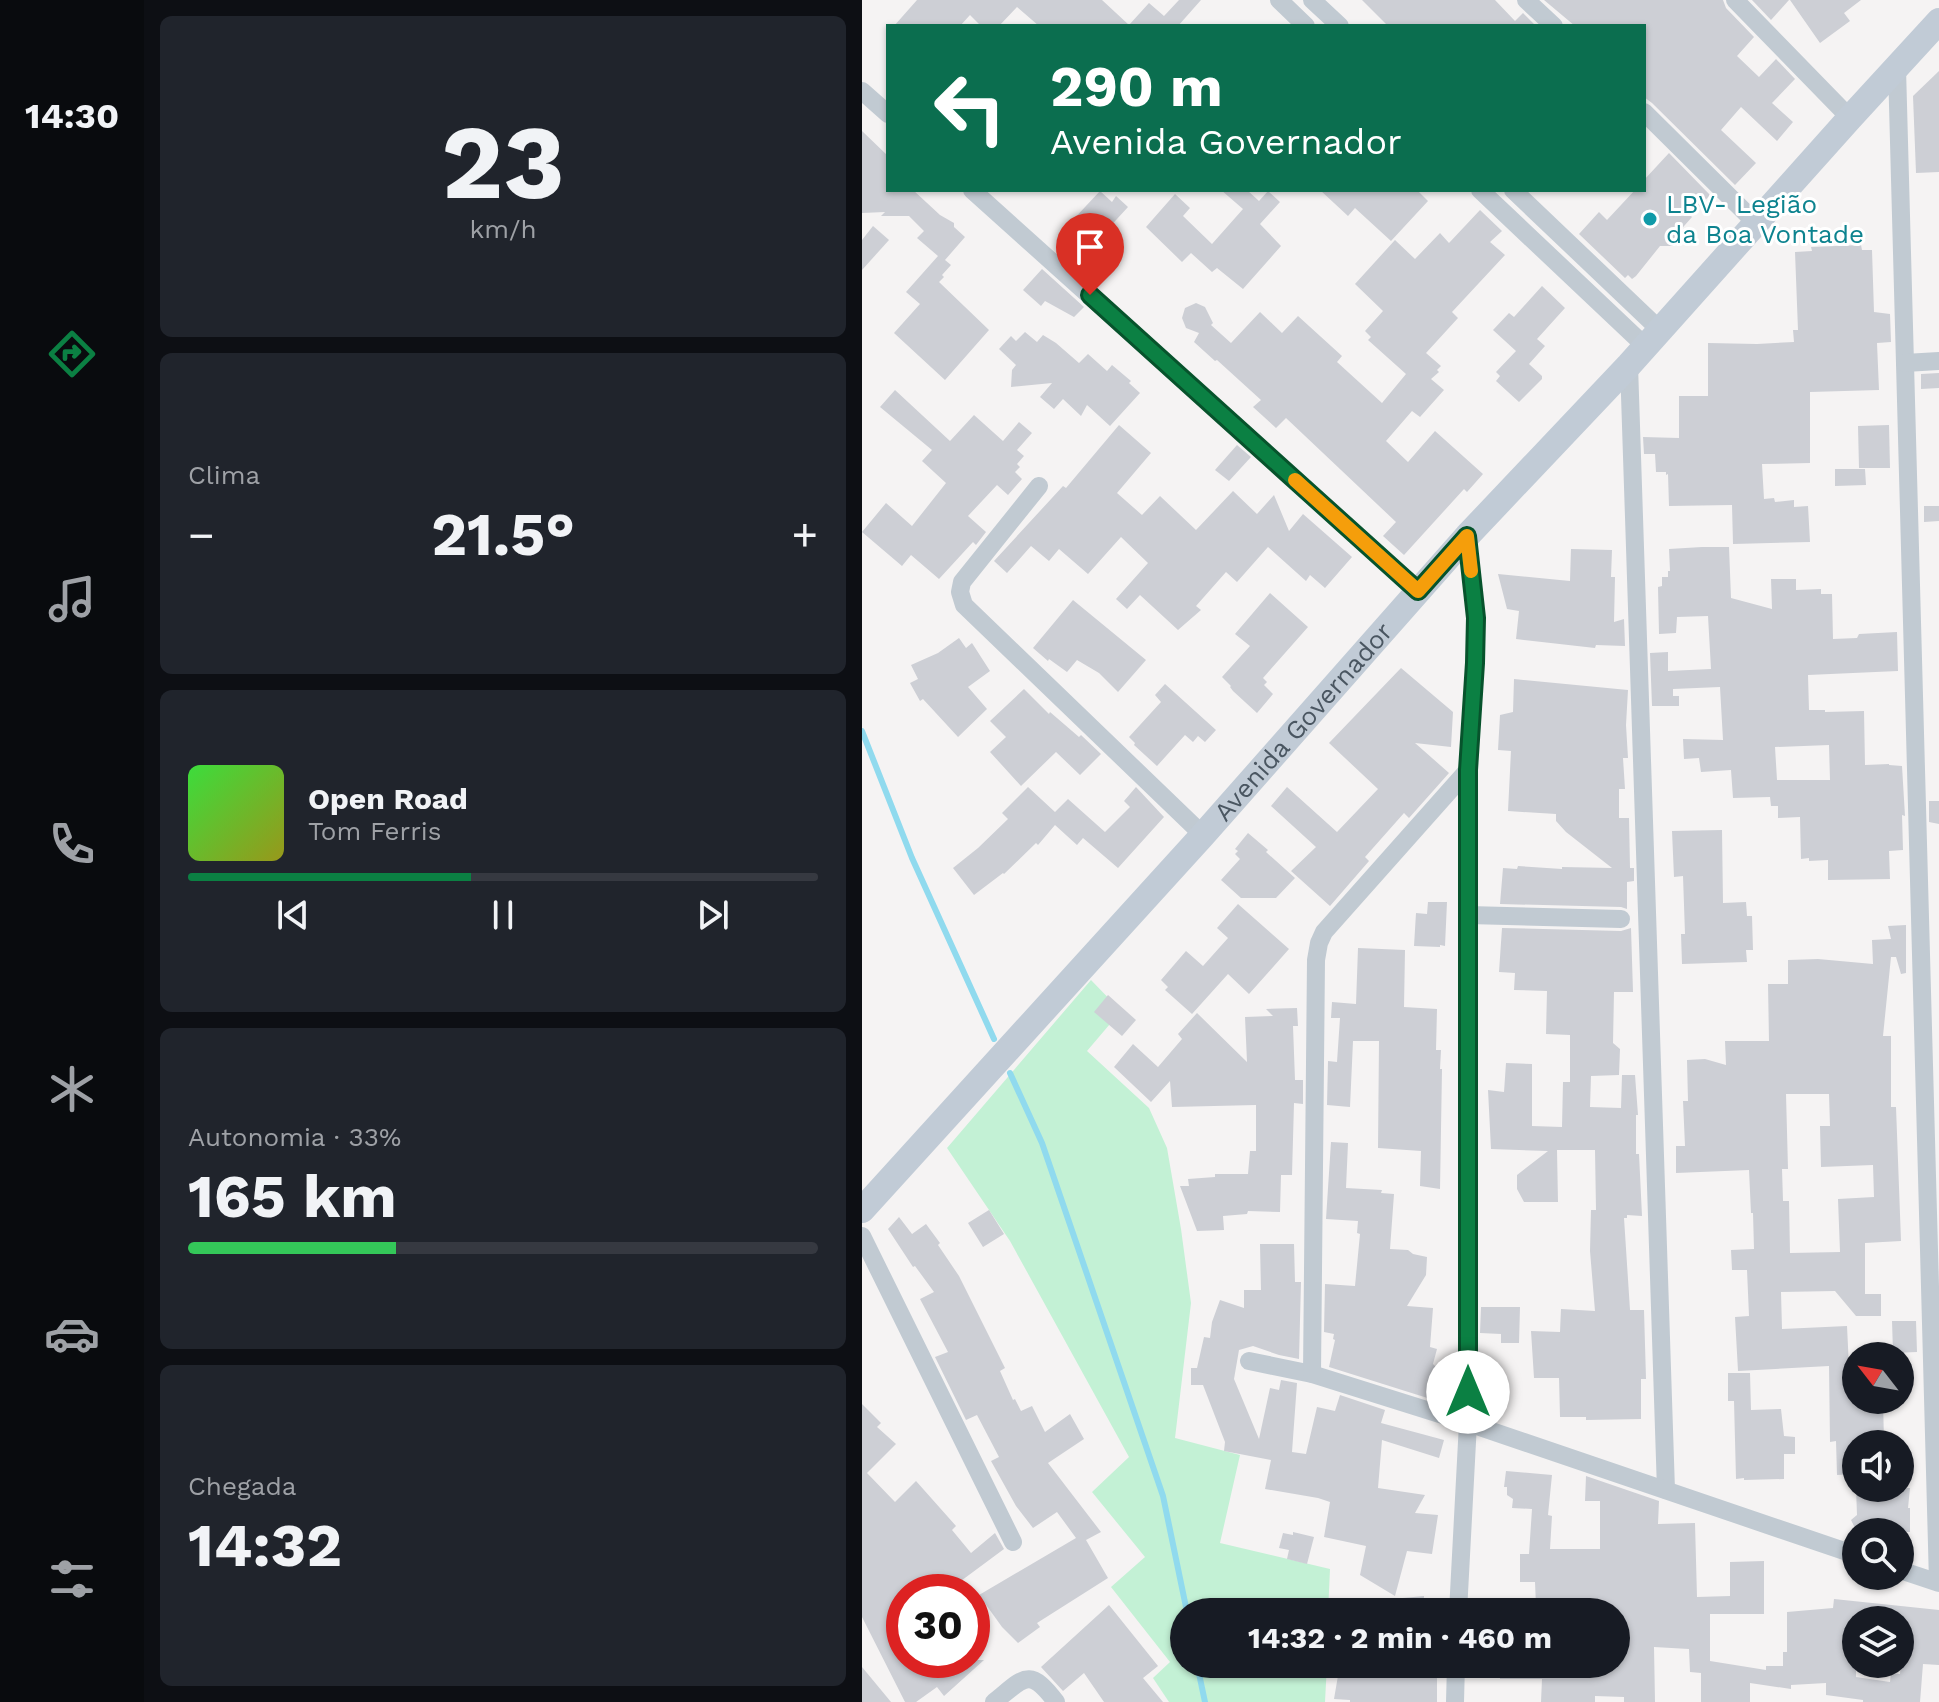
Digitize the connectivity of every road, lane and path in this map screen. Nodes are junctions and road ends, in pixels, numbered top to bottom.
1 (1279, 0) edge
2 (1312, 0) edge
3 (1526, 0) edge
4 (1735, 0) edge
5 (1939, 21) edge
6 (1304, 24) edge
7 (1338, 24) edge
8 (1552, 24) edge
9 (1897, 68) junction
10 (862, 91) edge
11 (886, 112) edge
12 (1646, 114) edge
13 (1850, 118) junction
14 (974, 192) edge
15 (1482, 192) edge
16 (1515, 192) edge
17 (1756, 223) junction
18 (1645, 347) junction
19 (1939, 361) edge
20 (1905, 363) junction
21 (1039, 486) dead end
22 (1467, 536) junction
23 (1418, 591) junction
24 (1468, 770) junction
25 (1203, 835) junction
26 (1468, 915) junction
27 (1621, 919) dead end
28 (862, 1210) edge
29 (862, 1236) edge
30 (1249, 1361) dead end
31 (1312, 1374) junction
32 (1468, 1423) junction
33 (1666, 1490) junction
34 (1013, 1542) dead end
35 (1842, 1550) edge
36 (1914, 1575) edge
37 (1938, 1583) edge
38 (1459, 1598) edge
39 (1456, 1678) edge
40 (994, 1702) edge
41 (1056, 1702) edge
42 (1455, 1702) edge

1 - 6 street
2 - 7 street
3 - 8 street
4 - 13 street
5 - 9 street, Avenida Governador
9 - 13 street, Avenida Governador
9 - 20 street
10 - 11 street
12 - 17 street
13 - 17 street, Avenida Governador
14 - 23 street
15 - 18 street
16 - 18 street
17 - 18 street, Avenida Governador
18 - 22 street, Avenida Governador
18 - 33 street
19 - 20 street
20 - 37 street
21 - 25 street
22 - 23 street, Avenida Governador
22 - 24 street
23 - 25 street, Avenida Governador
24 - 26 street
24 - 31 street
25 - 28 street, Avenida Governador
26 - 27 street
26 - 32 street
29 - 34 street
30 - 31 street
31 - 32 street
32 - 33 street
32 - 38 street
33 - 35 street
36 - 37 street
39 - 42 street
40 - 41 street

